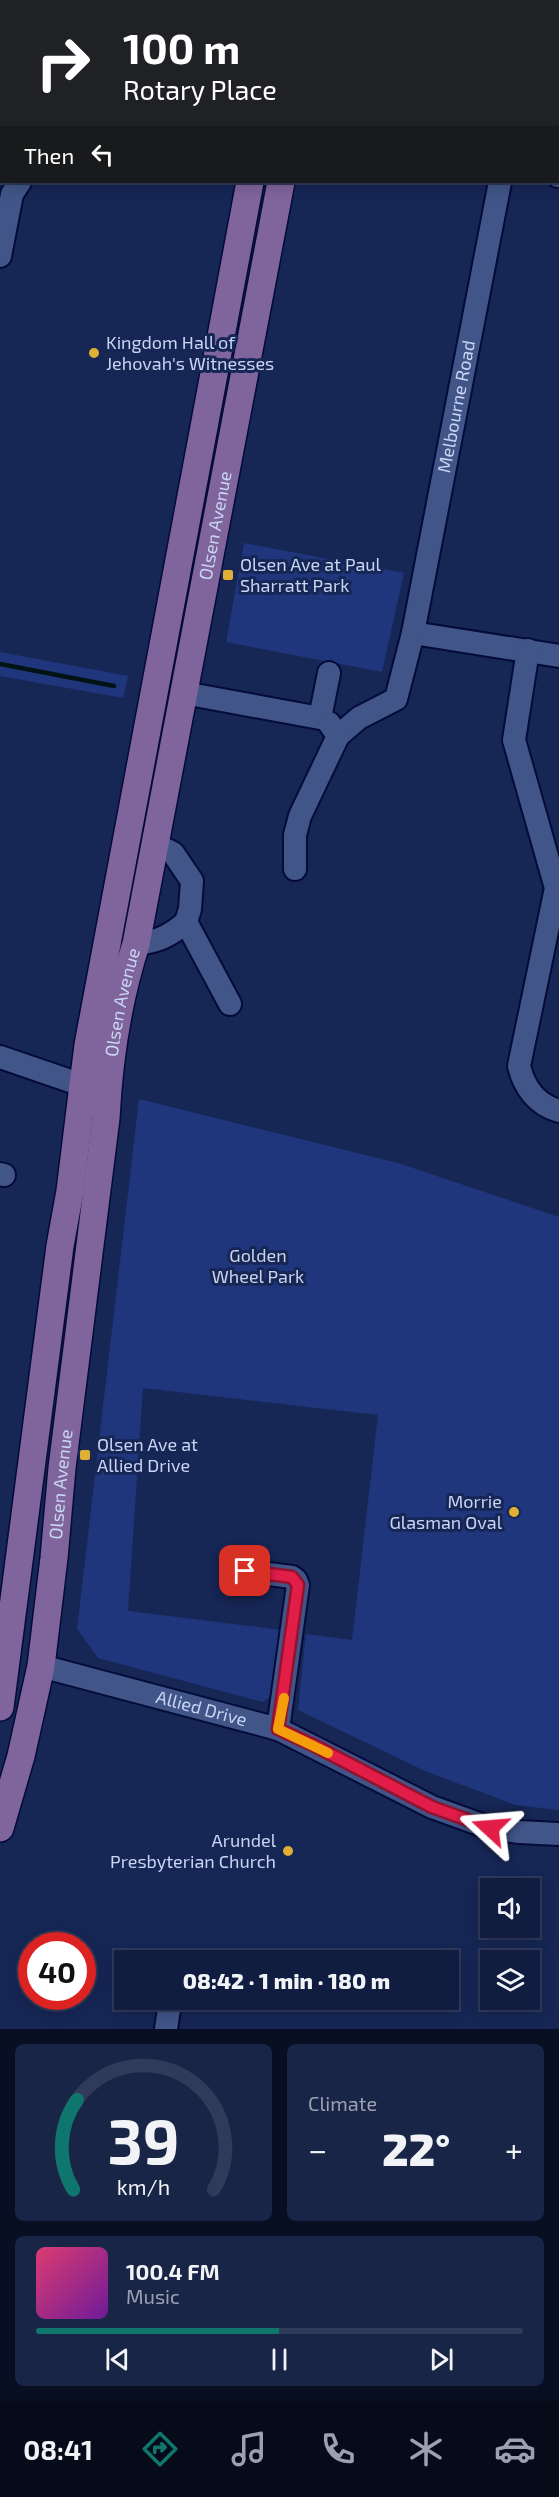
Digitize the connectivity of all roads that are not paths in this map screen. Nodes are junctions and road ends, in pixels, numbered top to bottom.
1 (19, 183) edge
2 (250, 183) edge
3 (281, 183) edge
4 (500, 183) edge
5 (0, 256) edge
6 (413, 633) junction
7 (528, 650) junction
8 (559, 656) edge
9 (329, 673) dead end
10 (184, 693) junction
11 (320, 718) junction
12 (338, 736) junction
13 (155, 844) junction
14 (295, 870) dead end
15 (558, 888) edge
16 (186, 922) junction
17 (136, 944) junction
18 (230, 1004) dead end
19 (0, 1056) edge
20 (95, 1087) junction
21 (559, 1111) edge
22 (245, 1571) dead end
23 (41, 1666) junction
24 (0, 1707) edge
25 (278, 1729) junction
26 (0, 1828) edge
27 (559, 1834) edge

1 - 5 street
2 - 20 main road, Olsen Avenue
3 - 10 main road, Olsen Avenue
4 - 6 street, Melbourne Road
6 - 7 street
6 - 12 street, Melbourne Road
7 - 8 street
7 - 15 street
9 - 11 street
10 - 11 street
10 - 13 main road, Olsen Avenue
11 - 12 street
12 - 14 street
13 - 16 street
13 - 17 main road, Olsen Avenue
15 - 21 street
16 - 17 street
16 - 18 street
17 - 20 main road, Olsen Avenue
19 - 20 street
20 - 23 main road, Olsen Avenue
20 - 24 main road, Olsen Avenue
22 - 25 street
23 - 25 street, Allied Drive
23 - 26 main road, Olsen Avenue
25 - 27 street, Allied Drive

